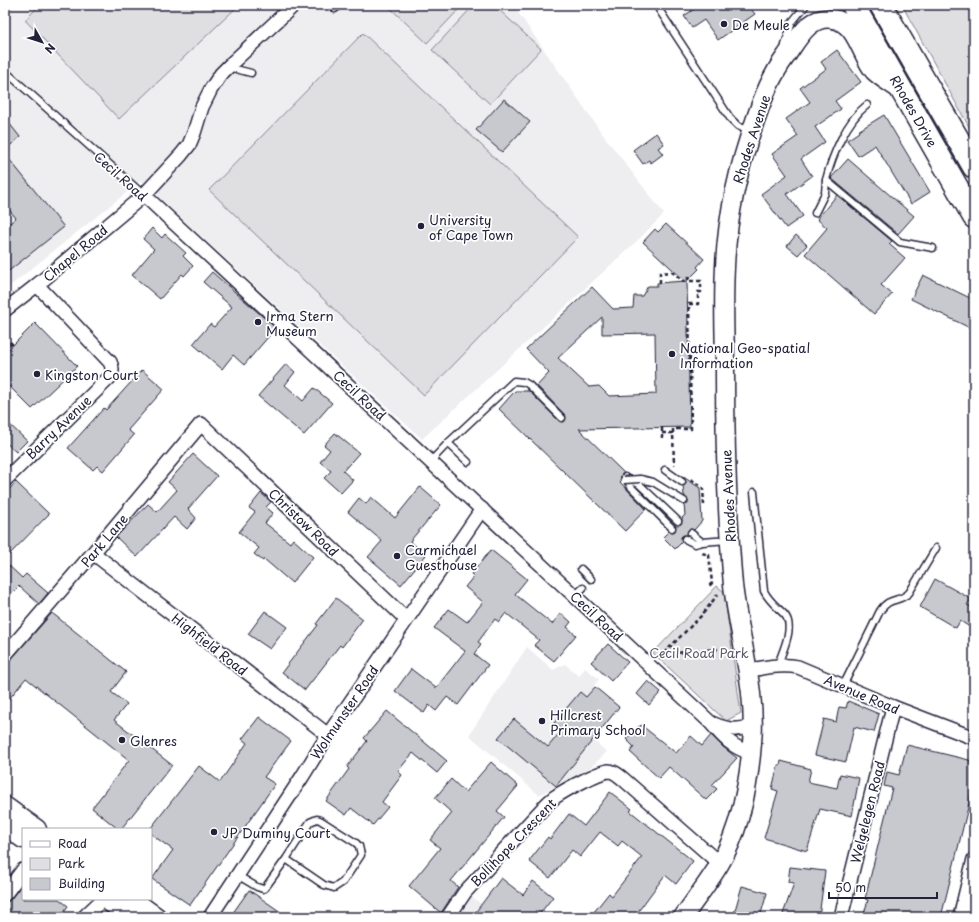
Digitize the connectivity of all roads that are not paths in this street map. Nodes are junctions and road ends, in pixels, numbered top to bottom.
1 (294, 5) edge
2 (656, 5) edge
3 (806, 5) edge
4 (853, 5) edge
5 (881, 5) edge
6 (779, 66) junction
7 (228, 67) junction
8 (5, 71) edge
9 (251, 73) dead end
10 (902, 91) junction
11 (867, 105) dead end
12 (751, 132) junction
13 (974, 167) edge
14 (826, 180) junction
15 (144, 195) junction
16 (815, 213) dead end
17 (974, 217) edge
18 (933, 248) dead end
19 (37, 285) junction
20 (5, 310) edge
21 (562, 418) dead end
22 (201, 424) joint
23 (448, 443) junction
24 (431, 461) junction
25 (468, 462) dead end
26 (665, 470) dead end
27 (5, 480) edge
28 (624, 480) dead end
29 (682, 482) dead end
30 (754, 492) dead end
31 (684, 500) dead end
32 (482, 509) junction
33 (678, 521) dead end
34 (672, 528) dead end
35 (691, 533) dead end
36 (685, 539) dead end
37 (730, 540) junction
38 (701, 542) junction
39 (936, 548) dead end
40 (93, 553) junction
41 (582, 569) dead end
42 (591, 579) dead end
43 (406, 619) junction
44 (5, 655) edge
45 (777, 667) junction
46 (748, 671) junction
47 (843, 686) junction
48 (893, 707) junction
49 (711, 723) junction
50 (753, 726) junction
51 (328, 735) junction
52 (974, 738) edge
53 (751, 753) junction
54 (5, 806) edge
55 (5, 826) edge
56 (36, 828) edge
57 (22, 838) edge
58 (286, 859) junction
59 (974, 859) edge
60 (720, 864) junction
61 (22, 871) edge
62 (237, 875) junction
63 (5, 894) edge
64 (103, 900) edge
65 (105, 900) edge
66 (133, 900) edge
67 (84, 917) edge
68 (130, 917) edge
69 (157, 917) edge
70 (210, 917) edge
71 (448, 917) edge
72 (683, 917) edge
73 (841, 917) edge
74 (961, 917) edge

1 - 7 street, Chapel Road
2 - 12 lane
3 - 6 lane
4 - 10 highway, Rhodes Drive
5 - 13 highway, Rhodes Drive
6 - 10 street, Rhodes Avenue
6 - 12 street, Rhodes Avenue
7 - 9 lane
7 - 15 street, Chapel Road
8 - 15 lane, Cecil Road
10 - 17 highway, Rhodes Drive
11 - 14 lane
12 - 37 street, Rhodes Avenue
14 - 16 lane
14 - 18 lane
15 - 19 street, Chapel Road
15 - 24 street, Cecil Road
19 - 20 street, Chapel Road
19 - 27 street, Barry Avenue
21 - 23 lane
22 - 40 street, Park Lane
22 - 43 street, Christow Road
23 - 24 lane
23 - 25 lane
24 - 32 street, Cecil Road
26 - 29 lane
28 - 31 lane, bridge
30 - 45 lane
32 - 43 street, Wolmunster Road
32 - 49 street, Cecil Road
33 - 34 lane
35 - 38 lane
36 - 38 lane
37 - 38 lane
37 - 46 street, Rhodes Avenue
39 - 47 lane
40 - 44 street, Park Lane
40 - 51 street, Highfield Road
41 - 42 lane
43 - 51 street, Wolmunster Road
45 - 46 street, Avenue Road
45 - 47 street, Avenue Road
46 - 50 street, Rhodes Avenue
47 - 48 street, Avenue Road
48 - 52 street, Avenue Road
48 - 73 street, Welgelegen Road
49 - 50 street, Cecil Road
49 - 53 street, Cecil Road
50 - 53 street, Rhodes Avenue
51 - 62 street, Wolmunster Road
53 - 60 street, Rhodes Avenue
54 - 56 street
55 - 57 street
58 - 58 lane
58 - 62 lane
59 - 74 street
60 - 71 street, Bollihope Crescent
60 - 72 street, Rhodes Avenue
61 - 63 street
62 - 70 street, Wolmunster Road
64 - 67 street
65 - 68 street
66 - 69 street

